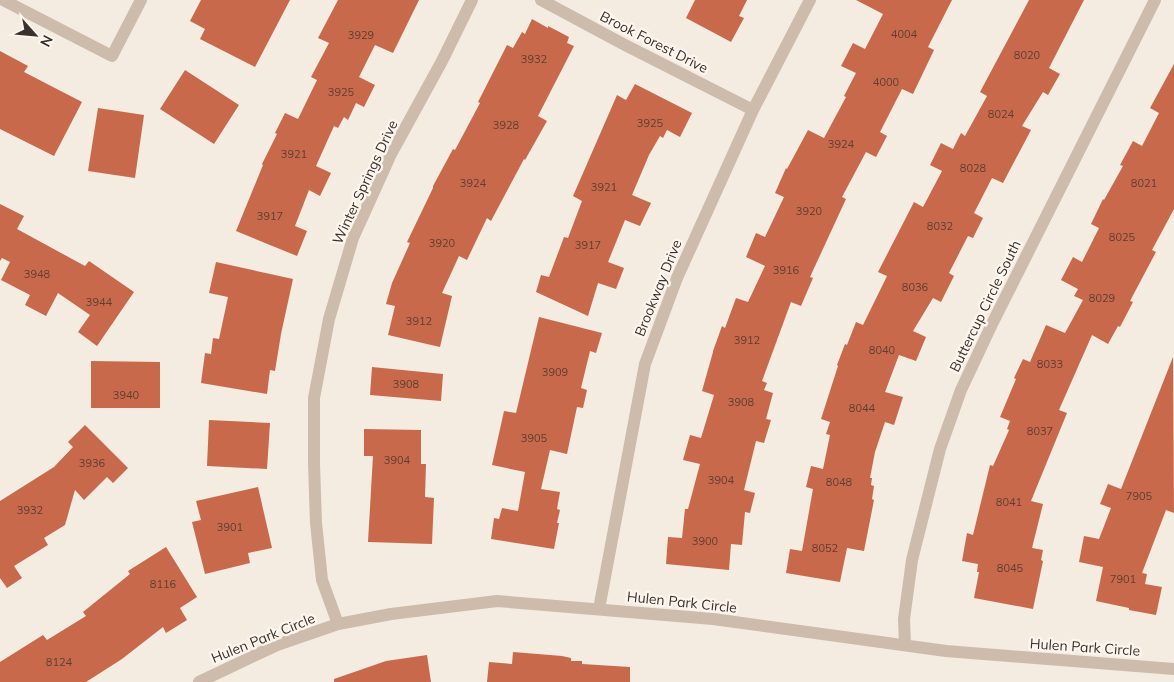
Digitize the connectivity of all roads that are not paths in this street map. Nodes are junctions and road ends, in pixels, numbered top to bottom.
1 (3, 0) edge
2 (141, 0) edge
3 (472, 0) edge
4 (541, 0) edge
5 (810, 0) edge
6 (1155, 0) edge
7 (753, 110) junction
8 (599, 609) junction
9 (338, 624) junction
10 (905, 645) junction
11 (1174, 669) edge
12 (199, 682) edge

1 - 2 street
3 - 9 street, Winter Springs Drive
4 - 7 street, Brook Forest Drive
5 - 7 street, Brookway Drive
6 - 10 street, Buttercup Circle South
7 - 8 street, Brookway Drive
8 - 9 street, Hulen Park Circle
8 - 10 street, Hulen Park Circle
9 - 12 street, Hulen Park Circle
10 - 11 street, Hulen Park Circle

